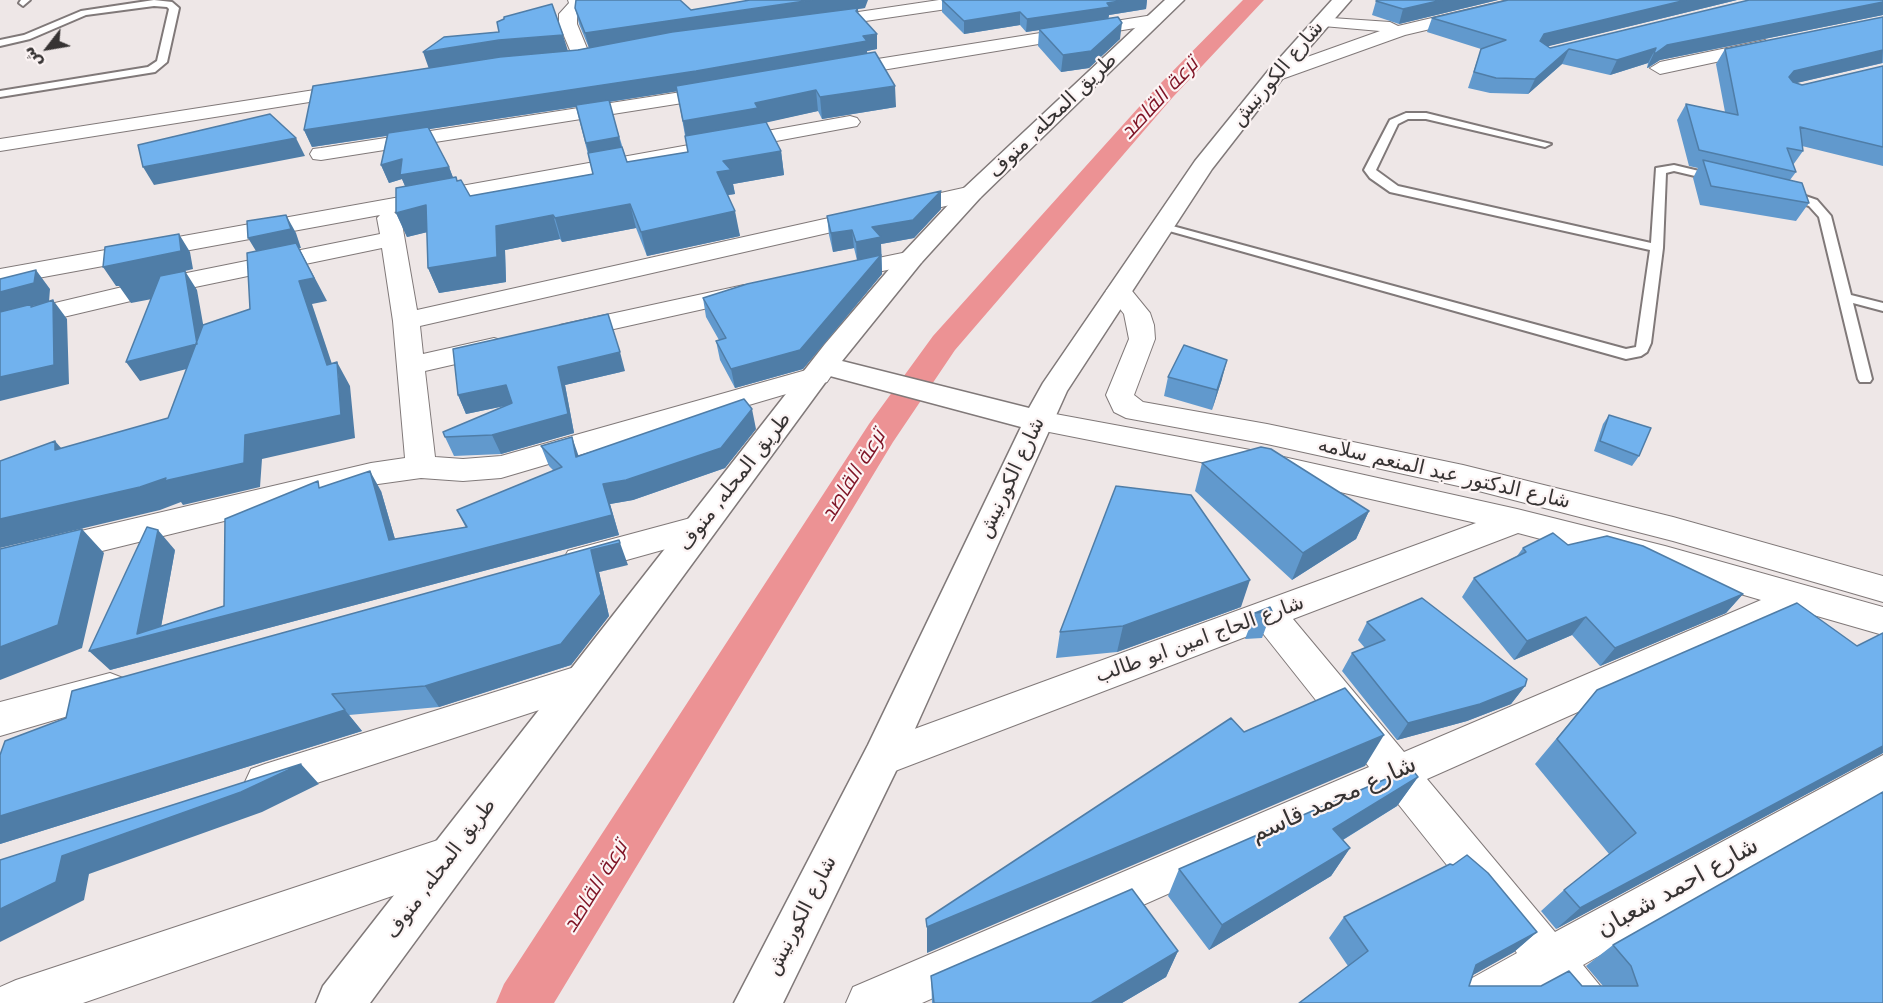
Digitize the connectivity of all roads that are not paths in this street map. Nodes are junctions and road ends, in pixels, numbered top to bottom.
1 (974, 0) edge
2 (1530, 0) edge
3 (577, 2) edge
4 (601, 3) edge
5 (1164, 10) edge
6 (1332, 10) edge
7 (896, 11) junction
8 (1432, 23) junction
9 (794, 26) edge
10 (0, 43) edge
11 (1782, 43) edge
12 (605, 54) edge
13 (928, 55) junction
14 (582, 58) junction
15 (560, 60) edge
16 (1660, 68) dead end
17 (825, 73) edge
18 (1275, 75) junction
19 (376, 87) edge
20 (734, 90) edge
21 (0, 94) edge
22 (850, 122) dead end
23 (1545, 144) dead end
24 (0, 145) edge
25 (321, 154) dead end
26 (1731, 181) edge
27 (1777, 192) edge
28 (972, 193) junction
29 (386, 206) junction
30 (1161, 226) junction
31 (393, 238) junction
32 (1657, 248) junction
33 (912, 258) junction
34 (0, 277) edge
35 (819, 278) edge
36 (773, 287) edge
37 (1119, 291) junction
38 (1844, 297) junction
39 (1883, 307) edge
40 (406, 321) junction
41 (0, 324) edge
42 (546, 336) edge
43 (514, 343) edge
44 (411, 365) junction
45 (820, 370) junction
46 (1864, 379) dead end
47 (1039, 421) junction
48 (421, 466) junction
49 (1517, 521) junction
50 (698, 528) junction
51 (0, 563) edge
52 (549, 569) edge
53 (1883, 589) edge
54 (1800, 598) junction
55 (1268, 614) junction
56 (1883, 621) edge
57 (137, 681) edge
58 (581, 681) junction
59 (0, 719) edge
60 (882, 758) junction
61 (1397, 773) junction
62 (1883, 773) edge
63 (228, 793) edge
64 (450, 856) junction
65 (1550, 960) junction
66 (16, 1003) edge
67 (340, 1003) edge
68 (758, 1003) edge
69 (869, 1003) edge
70 (1472, 1003) edge
71 (1585, 1003) edge

1 - 7 street
2 - 8 street
3 - 4 street
3 - 14 street
5 - 13 street
5 - 28 main road, طريق المحله, منوف
6 - 8 street
6 - 18 main road, شارع الكورنيش
7 - 9 street
7 - 13 street
8 - 18 street
10 - 21 lane
11 - 16 street
12 - 14 street
13 - 17 street
14 - 15 street
18 - 30 main road, شارع الكورنيش
19 - 24 street
20 - 25 street
22 - 29 street
23 - 32 lane
26 - 32 lane
27 - 38 lane
28 - 33 main road, طريق المحله, منوف
28 - 40 street
29 - 31 street
29 - 34 street
30 - 32 lane
30 - 37 main road, شارع الكورنيش
31 - 40 street
31 - 41 street
33 - 35 street
33 - 45 main road, طريق المحله, منوف
36 - 42 street
37 - 47 main road, شارع الكورنيش
37 - 53 street, شارع الدكتور عبد المنعم سلامه
38 - 39 lane
38 - 46 lane
40 - 44 street
43 - 44 street
44 - 48 street
45 - 47 main road
45 - 48 street
45 - 50 main road, طريق المحله, منوف
47 - 49 street, شارع الدكتور عبد المنعم سلامه
47 - 60 main road, شارع الكورنيش
48 - 51 street
49 - 54 street, شارع الدكتور عبد المنعم سلامه
49 - 55 street, شارع الحاج امين ابو طالب
50 - 52 street
50 - 58 main road, طريق المحله, منوف
54 - 56 street, شارع الدكتور عبد المنعم سلامه
54 - 61 street, شارع محمد قاسم
55 - 60 street, شارع الحاج امين ابو طالب
55 - 61 street
57 - 59 street
58 - 63 street
58 - 64 main road, طريق المحله, منوف
60 - 68 main road, شارع الكورنيش
61 - 65 street
61 - 69 street, شارع محمد قاسم
62 - 65 street, شارع احمد شعبان
64 - 66 street
64 - 67 main road, طريق المحله, منوف
65 - 70 street, شارع احمد شعبان
65 - 71 street

